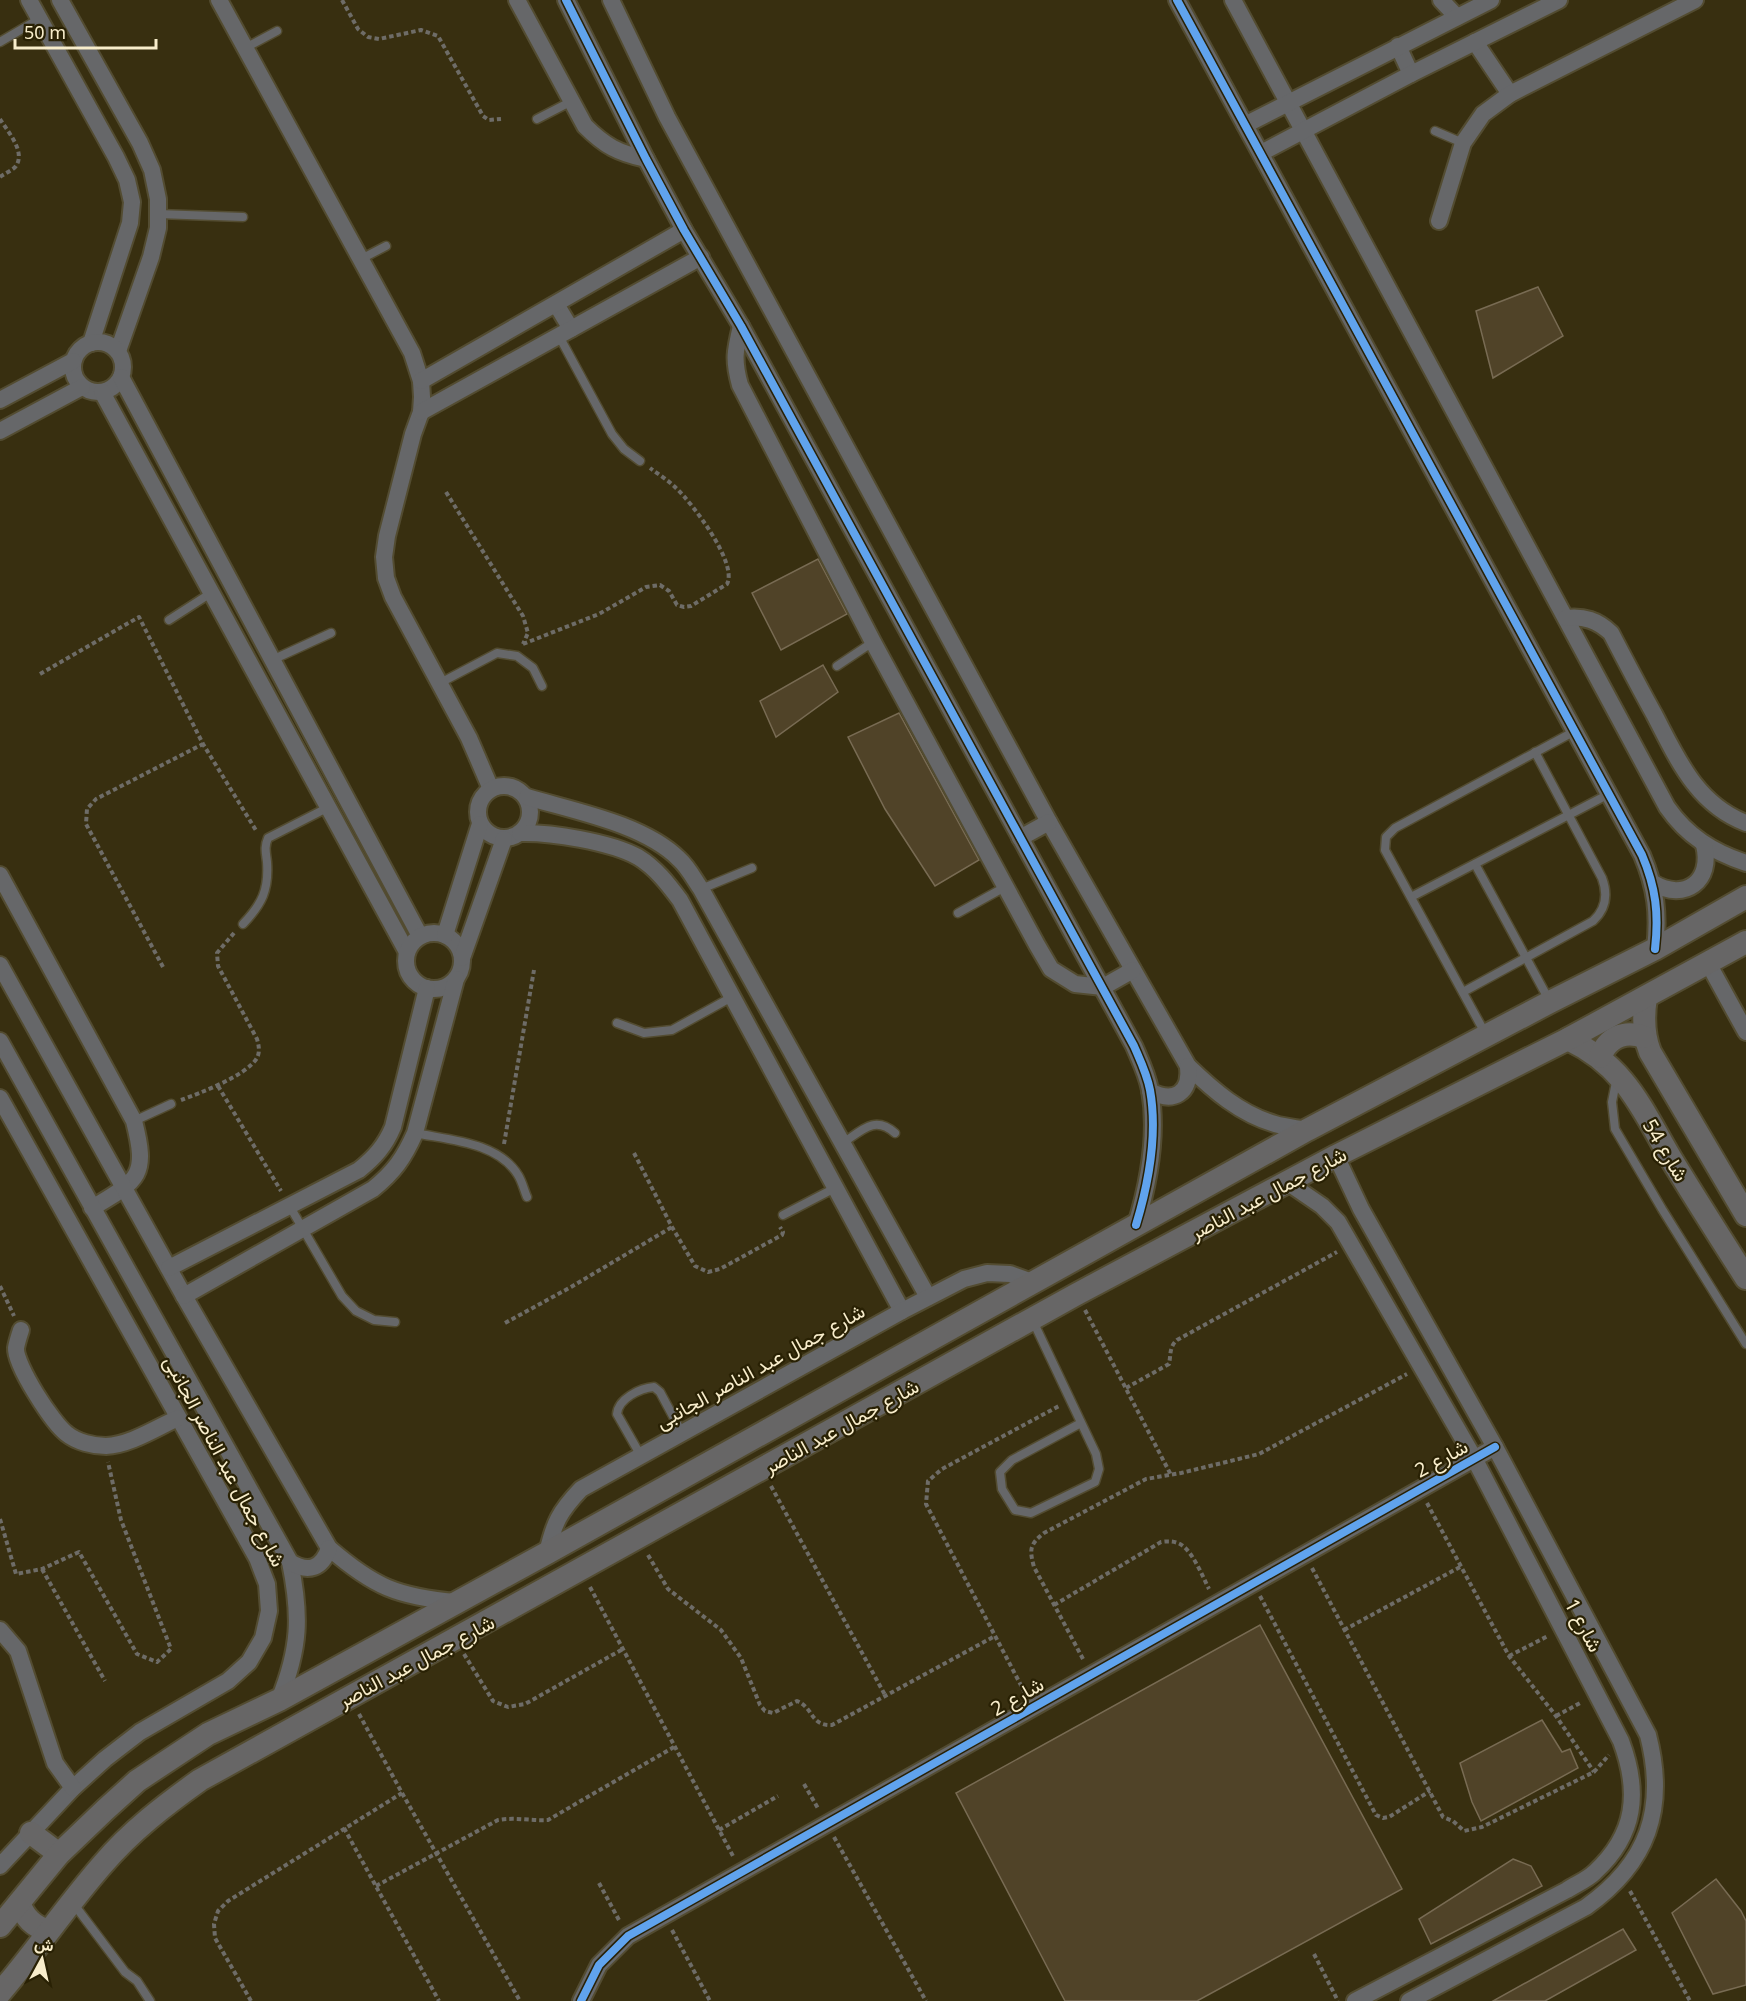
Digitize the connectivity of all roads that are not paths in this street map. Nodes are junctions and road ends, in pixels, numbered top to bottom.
1 (29, 0) edge
2 (60, 0) edge
3 (219, 0) edge
4 (517, 0) edge
5 (566, 0) edge
6 (611, 0) edge
7 (1177, 0) edge
8 (1233, 0) edge
9 (1442, 0) edge
10 (1491, 0) edge
11 (1559, 0) edge
12 (1695, 0) edge
13 (1457, 17) junction
14 (39, 19) junction
15 (277, 31) dead end
16 (0, 42) edge
17 (1475, 42) junction
18 (1398, 46) junction
19 (245, 48) junction
20 (1411, 74) junction
21 (1510, 94) junction
22 (572, 101) junction
23 (1289, 102) junction
24 (537, 119) dead end
25 (1245, 125) junction
26 (1304, 130) junction
27 (1436, 130) dead end
28 (1463, 143) junction
29 (1261, 153) junction
30 (646, 159) junction
31 (158, 214) junction
32 (243, 218) dead end
33 (1439, 221) dead end
34 (684, 230) junction
35 (386, 246) dead end
36 (701, 257) junction
37 (361, 259) junction
38 (556, 304) junction
39 (741, 326) junction
40 (565, 332) junction
41 (91, 343) junction
42 (118, 351) junction
43 (74, 361) junction
44 (121, 377) junction
45 (422, 381) junction
46 (82, 387) junction
47 (102, 392) junction
48 (2, 394) edge
49 (421, 412) junction
50 (0, 431) edge
51 (640, 461) road end
52 (211, 593) junction
53 (1566, 618) junction
54 (169, 620) dead end
55 (331, 633) dead end
56 (873, 642) junction
57 (272, 660) junction
58 (837, 666) dead end
59 (440, 683) junction
60 (542, 686) dead end
61 (1575, 730) junction
62 (1535, 752) junction
63 (491, 789) junction
64 (1609, 794) junction
65 (526, 798) junction
66 (327, 808) junction
67 (1569, 815) junction
68 (1050, 822) junction
69 (480, 824) junction
70 (1746, 824) edge
71 (512, 836) junction
72 (1020, 838) junction
73 (1704, 845) junction
74 (1746, 863) edge
75 (1475, 864) junction
76 (752, 868) dead end
77 (0, 875) edge
78 (1653, 883) junction
79 (1005, 887) junction
80 (701, 889) junction
81 (1411, 897) junction
82 (1746, 897) edge
83 (958, 913) dead end
84 (243, 924) road end
85 (446, 935) junction
86 (420, 936) junction
87 (1746, 942) edge
88 (1655, 949) junction
89 (407, 952) junction
90 (462, 958) junction
91 (1526, 958) junction
92 (1708, 963) junction
93 (0, 965) edge
94 (1133, 970) junction
95 (456, 979) junction
96 (1103, 987) junction
97 (427, 988) junction
98 (1463, 992) junction
99 (732, 997) junction
100 (1646, 997) junction
101 (1550, 1002) junction
102 (617, 1023) dead end
103 (1746, 1032) edge
104 (1486, 1035) junction
105 (1644, 1037) junction
106 (1569, 1039) junction
107 (0, 1041) edge
108 (1600, 1057) junction
109 (1188, 1066) junction
110 (1618, 1074) junction
111 (805, 1075) junction
112 (781, 1088) junction
113 (1150, 1091) junction
114 (0, 1098) edge
115 (171, 1104) road end
116 (134, 1121) junction
117 (1307, 1130) junction
118 (415, 1133) junction
119 (895, 1133) dead end
120 (843, 1143) junction
121 (1336, 1156) junction
122 (1287, 1182) junction
123 (835, 1188) junction
124 (124, 1189) junction
125 (527, 1197) dead end
126 (289, 1204) junction
127 (92, 1208) junction
128 (783, 1215) road end
129 (1746, 1215) edge
130 (1136, 1225) junction
131 (303, 1229) junction
132 (169, 1268) junction
133 (1746, 1278) edge
134 (1032, 1282) junction
135 (184, 1296) junction
136 (928, 1297) junction
137 (902, 1311) junction
138 (1032, 1319) junction
139 (394, 1322) dead end
140 (21, 1330) road end
141 (1746, 1344) edge
142 (178, 1418) junction
143 (1082, 1423) junction
144 (682, 1433) junction
145 (1495, 1447) junction
146 (641, 1456) junction
147 (1474, 1458) junction
148 (329, 1548) junction
149 (547, 1553) junction
150 (290, 1562) junction
151 (457, 1602) junction
152 (0, 1630) edge
153 (279, 1700) junction
154 (73, 1788) junction
155 (31, 1833) junction
156 (59, 1854) junction
157 (0, 1866) edge
158 (72, 1902) junction
159 (19, 1903) junction
160 (0, 1926) edge
161 (48, 1931) junction
162 (1, 1987) edge
163 (150, 2001) edge
164 (581, 2001) edge
165 (1355, 2001) edge
166 (1409, 2001) edge

1 - 14 street
2 - 31 street
3 - 19 street
4 - 22 street
5 - 30 street
6 - 68 street
7 - 25 street
8 - 23 street
9 - 13 street
10 - 13 street
11 - 17 street
12 - 21 street
13 - 18 street
14 - 16 lane
14 - 41 street
15 - 19 lane
17 - 20 street
17 - 21 street
18 - 20 street
18 - 23 street
19 - 37 street
20 - 26 street
21 - 28 street
22 - 24 lane
22 - 30 street
23 - 25 street
23 - 26 street
25 - 29 street
26 - 29 street
26 - 53 street
27 - 28 lane
28 - 33 street
29 - 61 street
30 - 34 street
31 - 32 lane
31 - 42 street
34 - 36 street
34 - 38 street
35 - 37 lane
36 - 39 street
36 - 40 street
37 - 45 street
38 - 40 street
38 - 45 street
39 - 56 street
39 - 72 street
40 - 49 street
40 - 51 lane
41 - 42 street
41 - 43 street
42 - 44 street
43 - 46 street
43 - 48 street
44 - 47 street
44 - 57 street
45 - 49 street
46 - 47 street
46 - 50 street
47 - 52 street
49 - 59 street
52 - 54 lane
52 - 66 street
53 - 70 street
53 - 73 street
55 - 57 lane
56 - 58 lane
56 - 79 street
57 - 86 street
59 - 60 lane
59 - 63 street
61 - 62 lane
61 - 64 street
62 - 67 lane
62 - 81 lane
63 - 65 street
63 - 69 street
64 - 67 lane
64 - 78 street
65 - 71 street
65 - 80 street
66 - 84 lane
66 - 89 street
67 - 75 lane
67 - 91 lane
68 - 72 street
68 - 94 street
69 - 71 street
69 - 85 street
71 - 90 street
71 - 99 street
72 - 96 street
73 - 74 street
73 - 78 street
75 - 81 lane
75 - 91 lane
76 - 80 lane
77 - 116 street
78 - 88 street
79 - 83 lane
79 - 96 street
80 - 111 street
81 - 98 lane
82 - 88 main road, شارع جمال عبد الناصر
85 - 86 street
85 - 90 street
86 - 89 street
87 - 92 main road, شارع جمال عبد الناصر
88 - 101 main road, شارع جمال عبد الناصر
89 - 97 street
90 - 95 street
91 - 98 lane
91 - 101 lane
92 - 100 main road, شارع جمال عبد الناصر
92 - 103 street
93 - 124 street
94 - 96 street
94 - 109 street
95 - 97 street
95 - 118 street
96 - 113 street
97 - 126 street
98 - 104 lane
99 - 102 lane
99 - 112 street
100 - 105 main road, شارع 54
100 - 106 main road, شارع جمال عبد الناصر
101 - 104 main road, شارع جمال عبد الناصر
104 - 117 main road, شارع جمال عبد الناصر
105 - 108 main road
105 - 129 main road, شارع 54
106 - 108 main road, شارع 54
106 - 121 main road, شارع جمال عبد الناصر
107 - 127 street
108 - 110 main road, شارع 54
109 - 113 street
109 - 117 street
110 - 133 main road, شارع 54
110 - 141 lane
111 - 112 street
111 - 120 street
112 - 123 street
113 - 130 street
114 - 142 street, شارع جمال عبد الناصر الجانبى
115 - 116 lane
116 - 124 street
117 - 130 main road, شارع جمال عبد الناصر
118 - 125 lane
118 - 131 street
119 - 120 lane
120 - 136 street
121 - 122 main road, شارع جمال عبد الناصر
121 - 145 street, شارع 1
122 - 138 main road, شارع جمال عبد الناصر
122 - 147 street, شارع 1
123 - 128 lane
123 - 137 street
124 - 127 street
124 - 132 street
126 - 131 lane
126 - 132 street
127 - 150 street
130 - 134 main road, شارع جمال عبد الناصر
131 - 135 street
131 - 139 lane
132 - 135 street
134 - 136 street, شارع جمال عبد الناصر الجانبى
134 - 149 main road, شارع جمال عبد الناصر
135 - 148 street
136 - 137 street, شارع جمال عبد الناصر الجانبى
137 - 144 street, شارع جمال عبد الناصر الجانبى
138 - 143 lane
138 - 158 main road, شارع جمال عبد الناصر
140 - 142 street
142 - 154 street, شارع جمال عبد الناصر الجانبى
143 - 143 lane
144 - 146 street, شارع جمال عبد الناصر الجانبى
144 - 146 lane
145 - 147 street, شارع 2
145 - 166 street, شارع 1
146 - 149 street, شارع جمال عبد الناصر الجانبى
147 - 164 street, شارع 2
147 - 165 street, شارع 1
148 - 150 street
148 - 151 street
149 - 151 main road, شارع جمال عبد الناصر
150 - 153 street
151 - 153 main road, شارع جمال عبد الناصر
152 - 154 street
153 - 156 main road, شارع جمال عبد الناصر
154 - 155 street, شارع جمال عبد الناصر الجانبى
155 - 156 main road
155 - 157 street, شارع جمال عبد الناصر الجانبى
156 - 159 main road, شارع جمال عبد الناصر
158 - 161 main road, شارع جمال عبد الناصر
158 - 163 lane
159 - 160 main road, شارع جمال عبد الناصر
159 - 161 main road
161 - 162 main road, شارع جمال عبد الناصر

